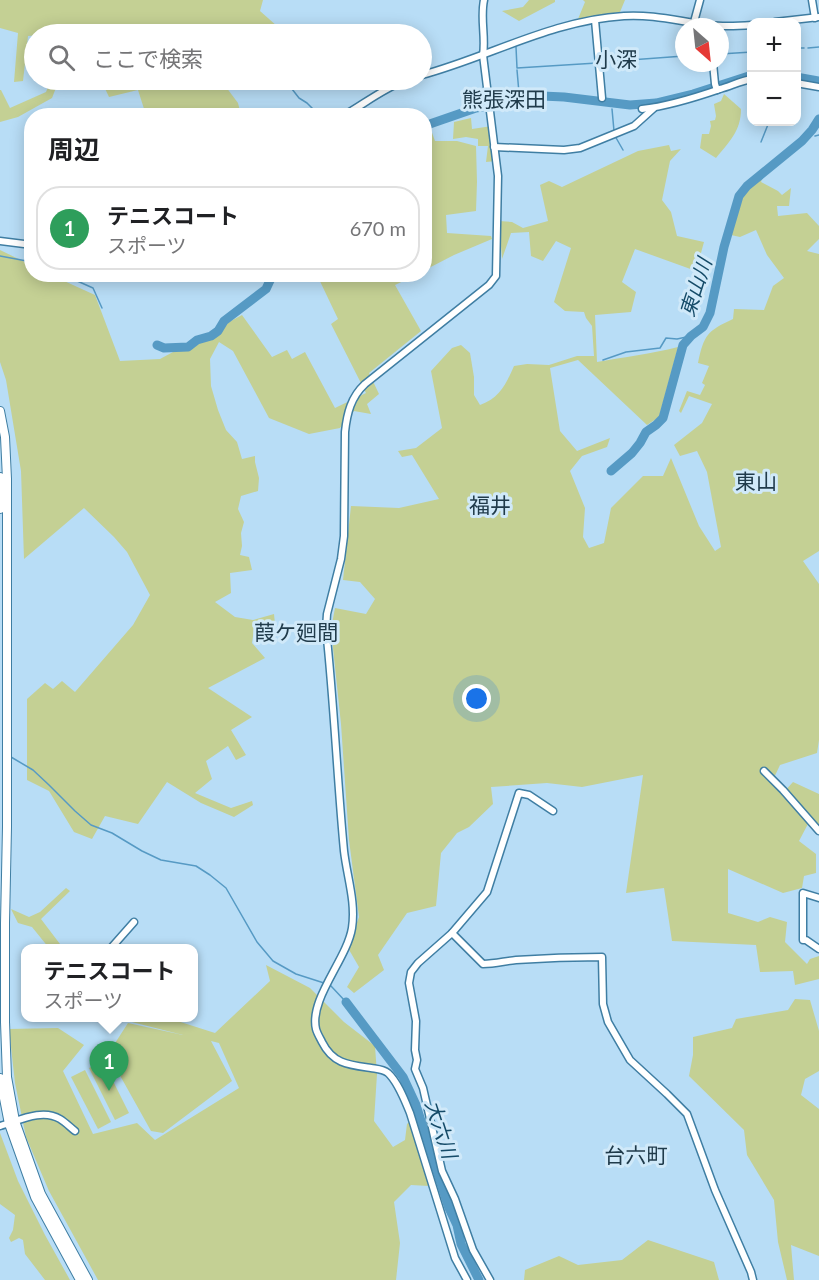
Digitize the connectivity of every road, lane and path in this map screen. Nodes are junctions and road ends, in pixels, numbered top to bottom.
1 (484, 0) edge
2 (700, 0) edge
3 (812, 0) edge
4 (817, 17) edge
5 (695, 18) edge
6 (801, 19) edge
7 (596, 20) junction
8 (675, 20) edge
9 (747, 25) edge
10 (729, 26) edge
11 (483, 55) junction
12 (432, 72) edge
13 (714, 72) edge
14 (747, 80) edge
15 (801, 84) edge
16 (819, 87) edge
17 (716, 88) junction
18 (384, 90) edge
19 (602, 98) dead end
20 (357, 108) edge
21 (654, 108) junction
22 (642, 109) dead end
23 (495, 147) junction
24 (0, 242) edge
25 (24, 244) edge
26 (0, 411) edge
27 (0, 477) edge
28 (0, 509) edge
29 (764, 771) dead end
30 (553, 811) dead end
31 (819, 831) edge
32 (3, 886) edge
33 (819, 898) edge
34 (134, 922) dead end
35 (452, 933) junction
36 (115, 944) edge
37 (819, 949) edge
38 (0, 1078) edge
39 (8, 1124) edge
40 (75, 1131) dead end
41 (80, 1280) edge
42 (88, 1280) edge
43 (467, 1280) edge
44 (490, 1280) edge
45 (753, 1280) edge

1 - 11 street
2 - 5 street
3 - 4 street
4 - 6 street
7 - 8 street
7 - 11 street
7 - 19 street
9 - 10 street
11 - 12 street
11 - 23 street
13 - 17 street
14 - 17 street
15 - 16 street
17 - 21 street
18 - 20 street
21 - 22 street
21 - 23 street
23 - 43 street
24 - 25 street
26 - 32 main road
27 - 28 main road
29 - 31 street
30 - 35 street
32 - 39 main road
33 - 37 street
34 - 36 street
35 - 44 street
35 - 45 street
38 - 39 main road
39 - 40 street
39 - 41 main road
39 - 42 main road

